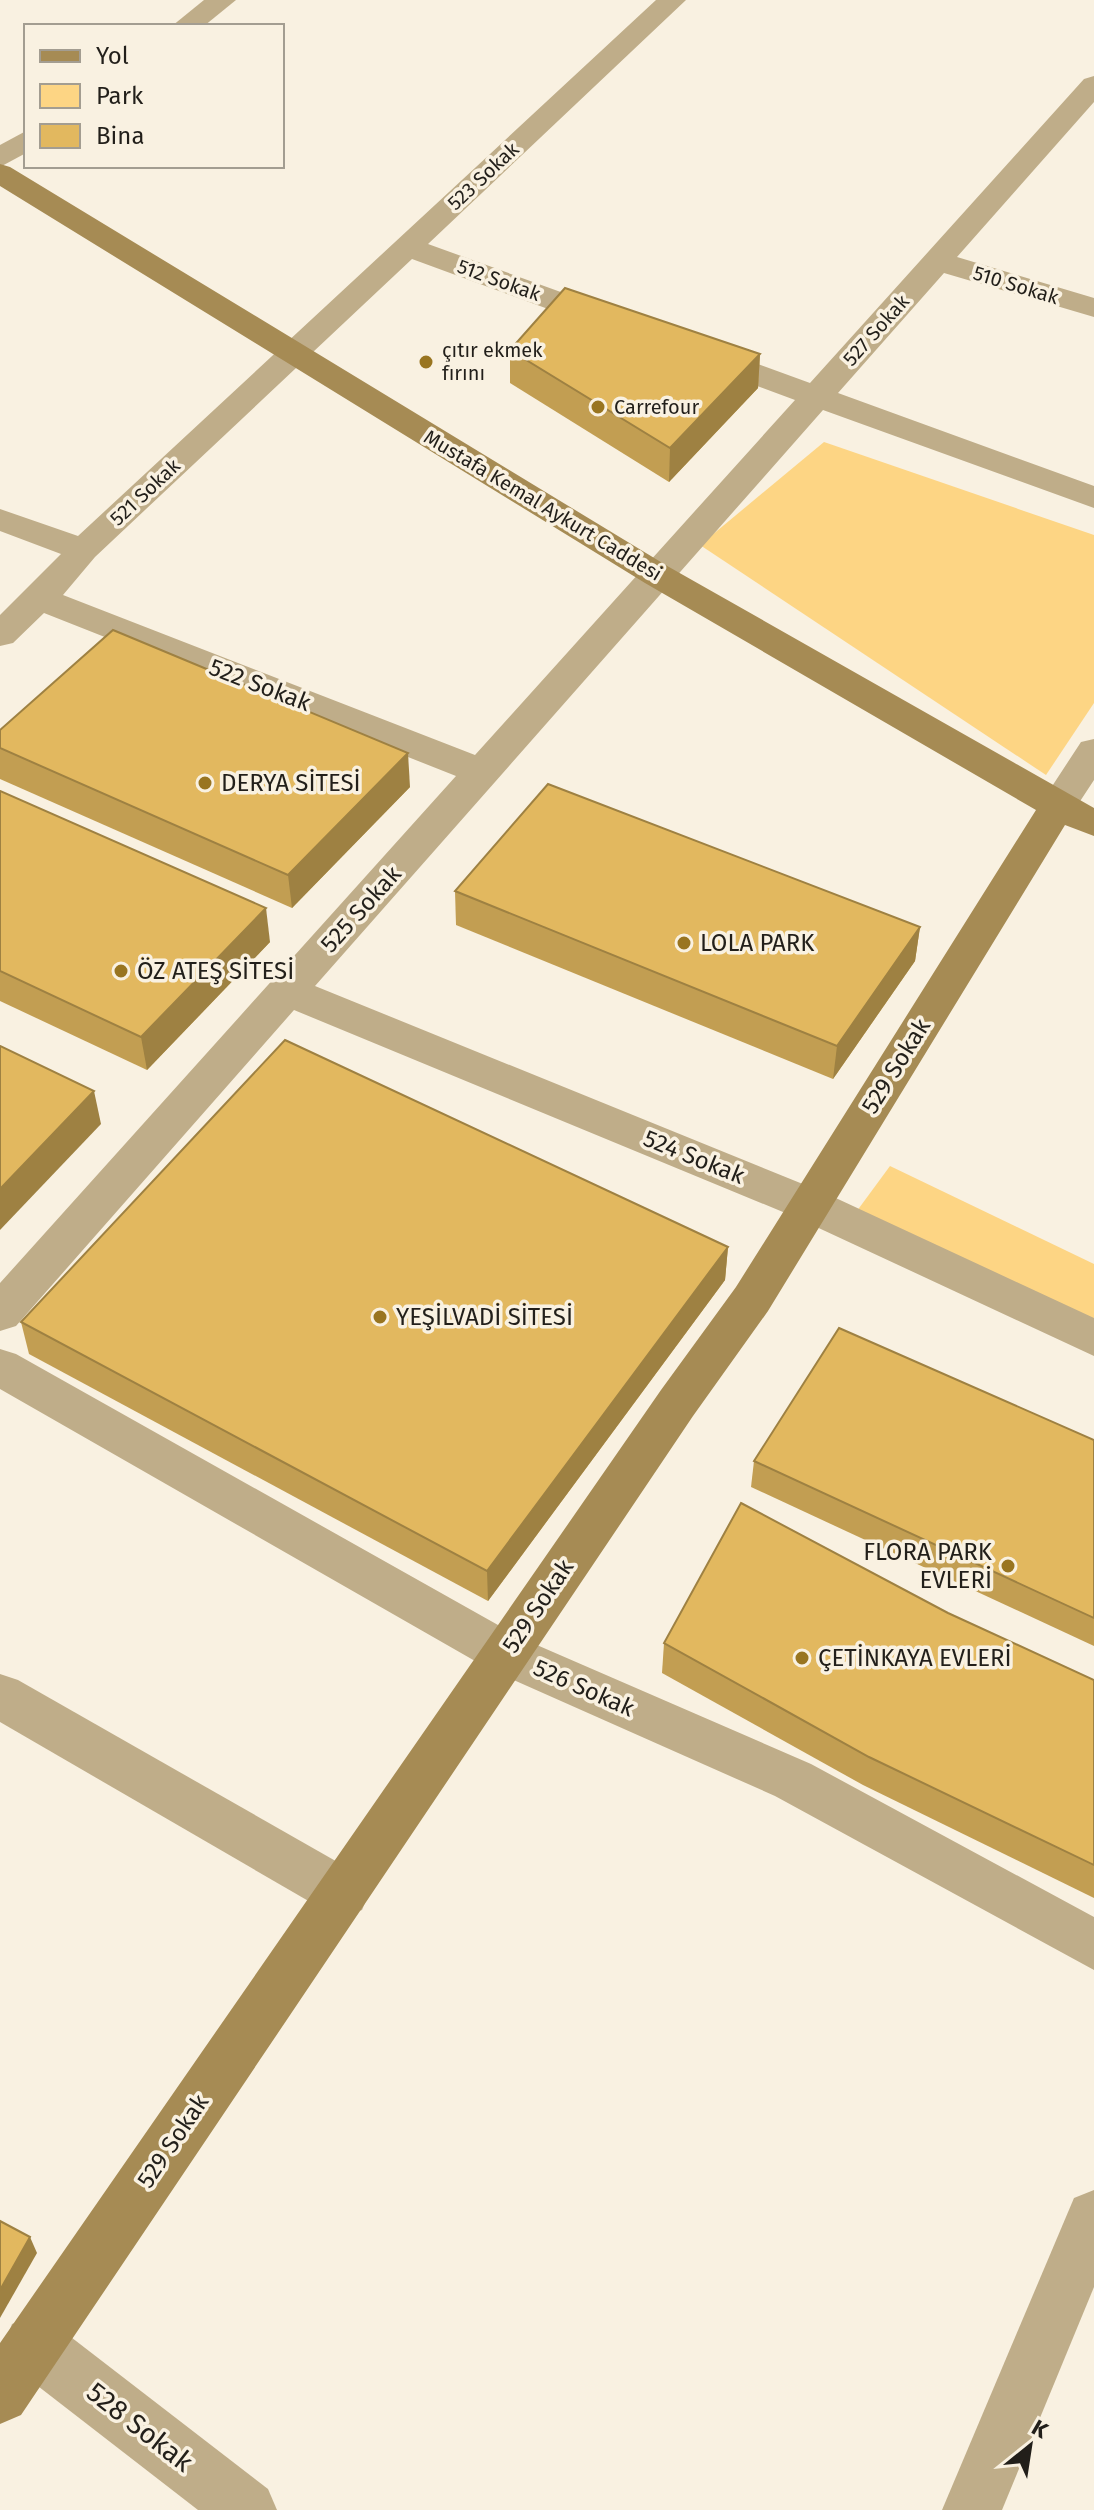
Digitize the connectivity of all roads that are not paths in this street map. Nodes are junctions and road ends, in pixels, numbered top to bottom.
1 (222, 0) edge
2 (672, 0) edge
3 (189, 24) edge
4 (1094, 85) edge
5 (24, 141) edge
6 (0, 158) edge
7 (0, 173) edge
8 (407, 247) junction
9 (937, 261) junction
10 (1094, 308) edge
11 (294, 352) junction
12 (816, 396) junction
13 (1094, 498) edge
14 (0, 519) edge
15 (83, 550) junction
16 (657, 575) junction
17 (39, 598) junction
18 (0, 635) edge
19 (1094, 751) edge
20 (482, 772) junction
21 (1076, 815) edge
22 (288, 991) junction
23 (810, 1205) junction
24 (0, 1313) edge
25 (1094, 1338) edge
26 (0, 1367) edge
27 (506, 1654) junction
28 (0, 1696) edge
29 (343, 1893) junction
30 (1094, 1945) edge
31 (1094, 2218) edge
32 (33, 2345) junction
33 (0, 2394) edge
34 (247, 2510) edge
35 (972, 2510) edge

1 - 3 street
2 - 8 street, 523 Sokak
4 - 9 street, 527 Sokak
5 - 6 street
7 - 11 street, Mustafa Kemal Aykurt Caddesi
8 - 11 street, 523 Sokak
8 - 12 street, 512 Sokak
9 - 10 street, 510 Sokak
9 - 12 street, 527 Sokak
11 - 15 street, 521 Sokak
11 - 16 street, Mustafa Kemal Aykurt Caddesi
12 - 13 street, 512 Sokak
12 - 16 street, 527 Sokak
14 - 15 street
15 - 17 street, 521 Sokak
16 - 20 street, 525 Sokak
16 - 21 street, Mustafa Kemal Aykurt Caddesi
17 - 18 street, 521 Sokak
17 - 20 street, 522 Sokak
19 - 21 street
20 - 22 street, 525 Sokak
21 - 23 street, 529 Sokak
22 - 23 street, 524 Sokak
22 - 24 street, 525 Sokak
23 - 25 street, 524 Sokak
23 - 27 street, 529 Sokak
26 - 27 street, 526 Sokak
27 - 29 street, 529 Sokak
27 - 30 street, 526 Sokak
28 - 29 street
29 - 32 street, 529 Sokak
31 - 35 street
32 - 33 street, 529 Sokak
32 - 34 street, 528 Sokak

